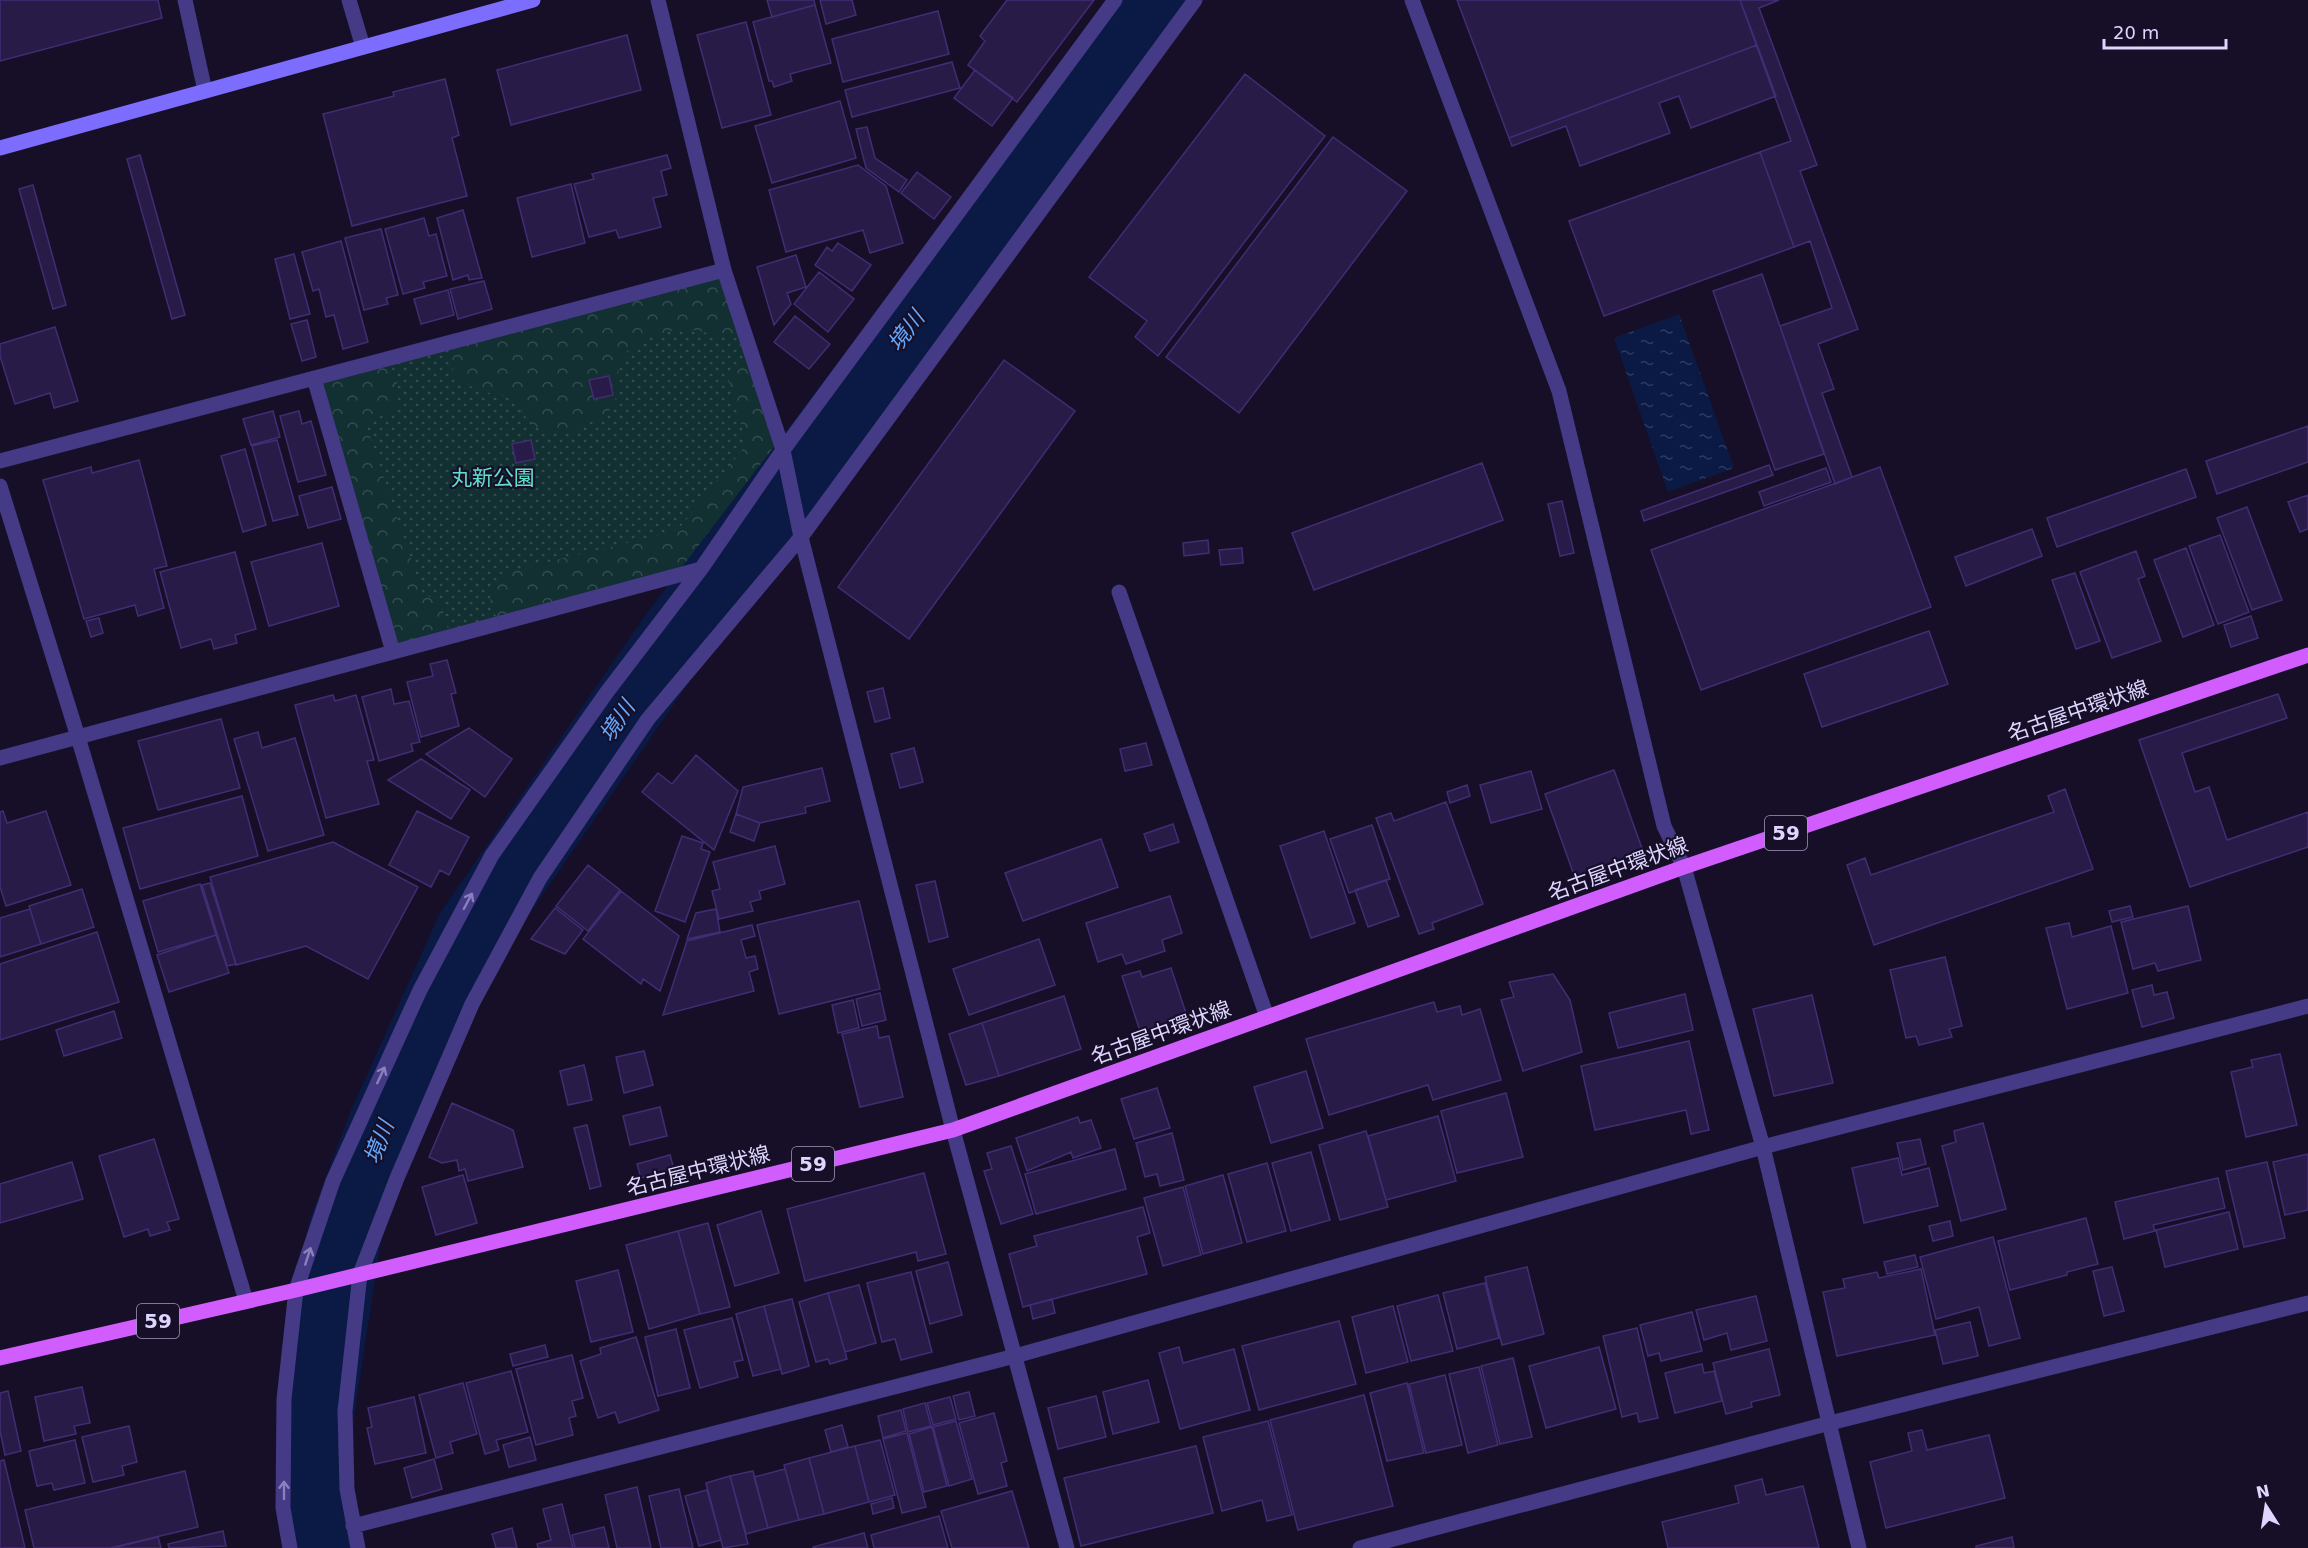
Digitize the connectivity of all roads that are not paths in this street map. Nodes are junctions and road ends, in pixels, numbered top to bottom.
1 (185, 0) edge
2 (349, 0) edge
3 (533, 0) edge
4 (658, 0) edge
5 (1115, 0) edge
6 (1195, 0) edge
7 (1412, 0) edge
8 (363, 47) junction
9 (205, 91) junction
10 (0, 148) edge
11 (724, 270) junction
12 (314, 378) junction
13 (783, 451) junction
14 (0, 461) edge
15 (0, 486) edge
16 (801, 535) junction
17 (701, 569) junction
18 (1119, 592) dead end
19 (393, 652) junction
20 (2308, 655) edge
21 (78, 737) junction
22 (0, 758) edge
23 (1684, 867) junction
24 (2308, 1006) edge
25 (1267, 1017) junction
26 (953, 1130) junction
27 (1763, 1147) junction
28 (355, 1275) junction
29 (296, 1290) junction
30 (246, 1301) junction
31 (2308, 1303) edge
32 (1015, 1356) junction
33 (0, 1358) edge
34 (1830, 1423) junction
35 (353, 1526) junction
36 (290, 1548) edge
37 (358, 1548) edge
38 (1067, 1548) edge
39 (1360, 1548) edge
40 (1859, 1548) edge

1 - 9 street
2 - 8 street
3 - 8 street
4 - 11 street
5 - 13 street
6 - 16 street
7 - 23 street
8 - 9 street
9 - 10 street
11 - 12 street
11 - 13 street
12 - 14 street
12 - 19 street
13 - 16 street
13 - 17 street
15 - 21 street
16 - 26 street
16 - 28 street
17 - 19 street
29 -> 17 street
18 - 25 street
19 - 21 street
20 - 23 main road, 名古屋中環状線 / 59
21 - 22 street
21 - 30 street
23 - 25 main road, 名古屋中環状線 / 59
23 - 27 street
24 - 27 street
25 - 26 main road, 名古屋中環状線 / 59
26 - 28 main road, 名古屋中環状線 / 59
26 - 32 street
27 - 32 street
27 - 34 street
28 - 29 main road, 名古屋中環状線 / 59
28 - 35 street
29 - 30 main road, 名古屋中環状線 / 59
36 -> 29 street
30 - 33 main road, 名古屋中環状線 / 59
31 - 34 street
32 - 35 street
32 - 38 street
34 - 39 street
34 - 40 street
35 - 37 street

